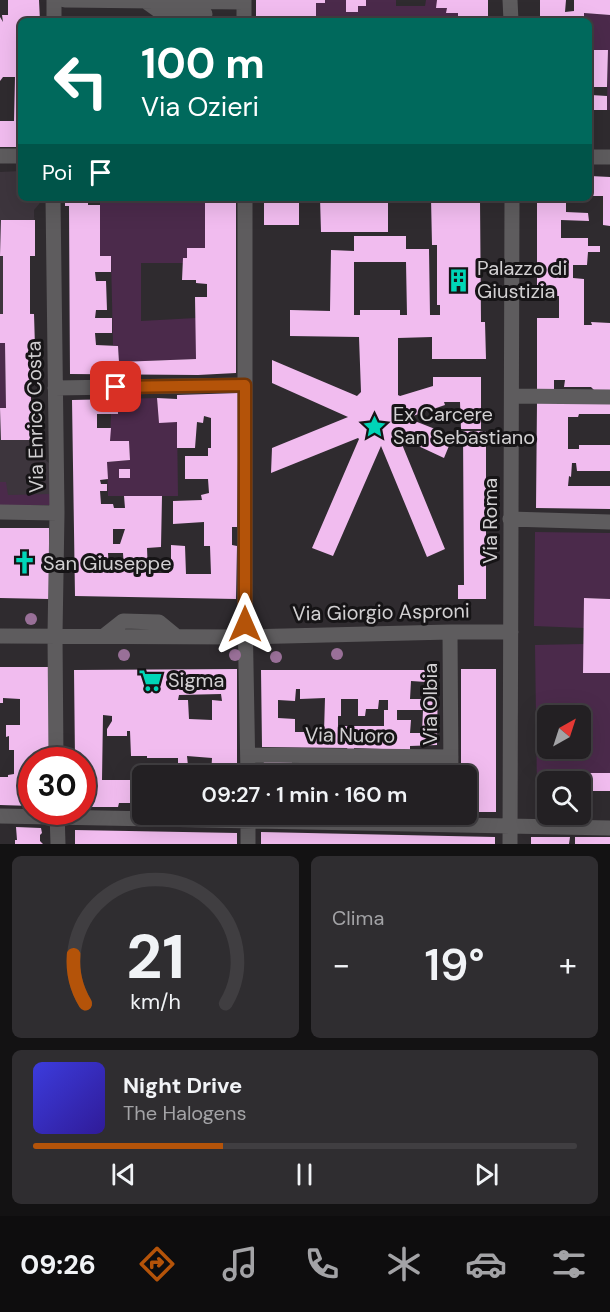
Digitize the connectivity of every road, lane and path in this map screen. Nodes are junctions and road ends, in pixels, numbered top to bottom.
1 (54, 0) edge
2 (65, 0) edge
3 (510, 0) edge
4 (145, 1) edge
5 (244, 1) edge
6 (205, 14) dead end
7 (54, 18) edge
8 (244, 18) edge
9 (510, 18) edge
10 (0, 156) edge
11 (18, 156) edge
12 (592, 157) edge
13 (610, 157) edge
14 (53, 201) edge
15 (245, 201) edge
16 (512, 201) edge
17 (245, 385) junction
18 (55, 388) junction
19 (512, 396) junction
20 (610, 397) edge
21 (0, 512) edge
22 (57, 513) junction
23 (510, 519) junction
24 (610, 522) edge
25 (450, 632) junction
26 (511, 632) junction
27 (56, 635) junction
28 (0, 636) edge
29 (246, 637) junction
30 (56, 747) edge
31 (248, 755) junction
32 (451, 757) junction
33 (248, 765) edge
34 (451, 765) edge
35 (18, 815) edge
36 (96, 815) edge
37 (0, 816) edge
38 (132, 816) edge
39 (477, 823) edge
40 (57, 825) edge
41 (248, 825) edge
42 (511, 827) junction
43 (610, 828) edge
44 (58, 844) edge
45 (248, 844) edge
46 (510, 844) edge

1 - 7 street
2 - 4 street
3 - 9 street
4 - 5 street
4 - 6 street
5 - 8 street
10 - 11 street
12 - 13 street
14 - 18 street, Via Enrico Costa
15 - 17 street
16 - 19 street, Via Roma
17 - 18 street
17 - 29 street
18 - 22 street, Via Enrico Costa
19 - 20 street
19 - 23 street, Via Roma
21 - 22 street
22 - 27 street, Via Enrico Costa
23 - 24 street
23 - 26 street, Via Roma
25 - 26 street, Via Giorgio Asproni
25 - 29 street, Via Giorgio Asproni
25 - 32 street, Via Olbia
26 - 42 street, Via Roma
27 - 28 street, Via Giorgio Asproni
27 - 29 street, Via Giorgio Asproni
27 - 30 street, Via Enrico Costa
29 - 31 street
31 - 32 street, Via Nuoro
31 - 33 street
32 - 34 street, Via Olbia
35 - 37 street
36 - 38 street
39 - 42 street
40 - 44 street
41 - 45 street
42 - 43 street
42 - 46 street, Via Roma

